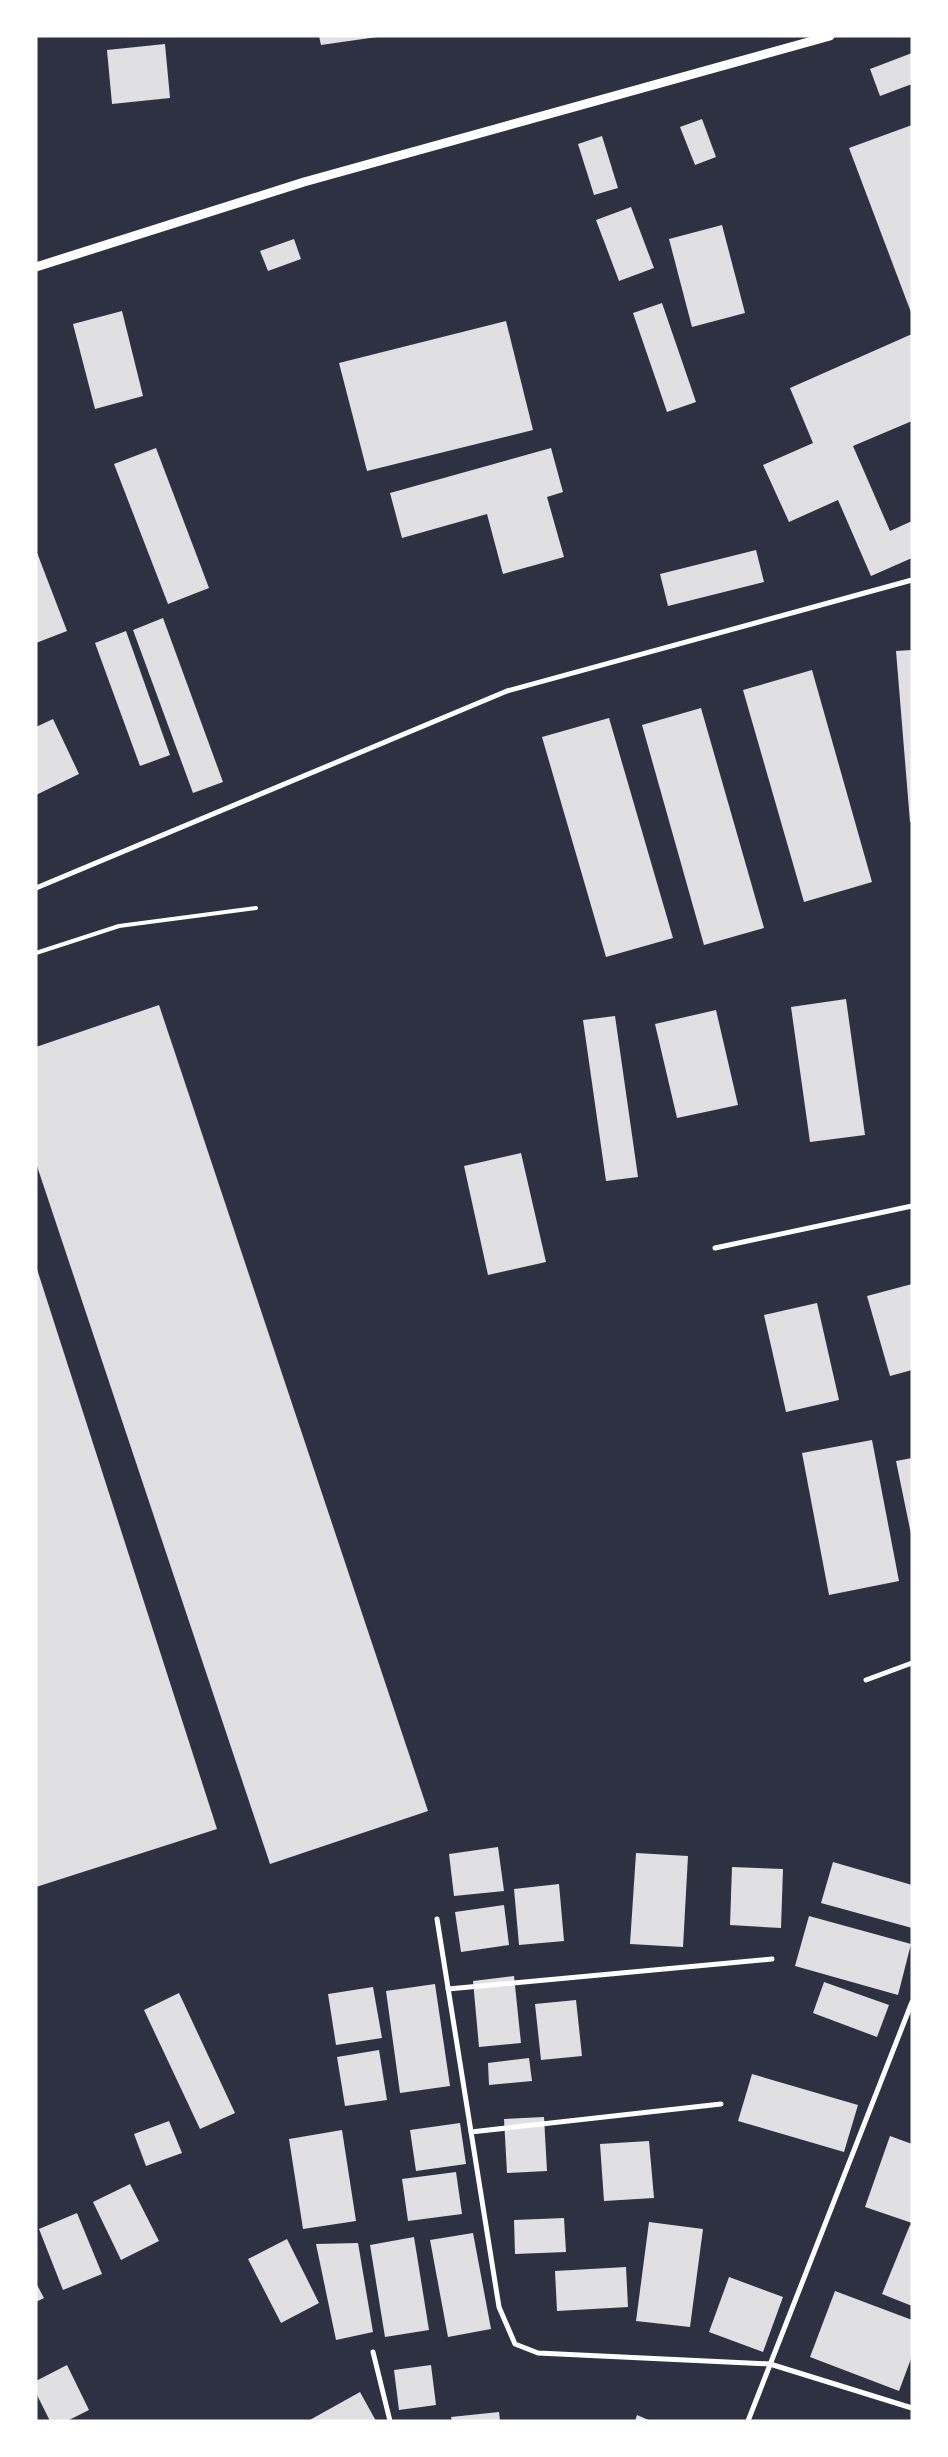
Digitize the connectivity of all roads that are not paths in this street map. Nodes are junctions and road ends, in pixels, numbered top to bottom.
1 (830, 36) edge
2 (36, 266) edge
3 (912, 580) edge
4 (36, 888) edge
5 (256, 908) dead end
6 (36, 953) edge
7 (912, 1206) edge
8 (715, 1248) dead end
9 (912, 1663) edge
10 (866, 1680) dead end
11 (437, 1919) dead end
12 (772, 1959) dead end
13 (448, 1989) junction
14 (912, 2002) edge
15 (721, 2104) dead end
16 (471, 2132) junction
17 (373, 2352) dead end
18 (770, 2364) junction
19 (912, 2408) edge
20 (390, 2421) edge
21 (748, 2421) edge

1 - 2 street
3 - 4 street
5 - 6 lane
7 - 8 street
9 - 10 street
11 - 13 street
12 - 13 street
13 - 16 street
14 - 18 street
15 - 16 street
16 - 18 street
17 - 20 street
18 - 19 street
18 - 21 street

